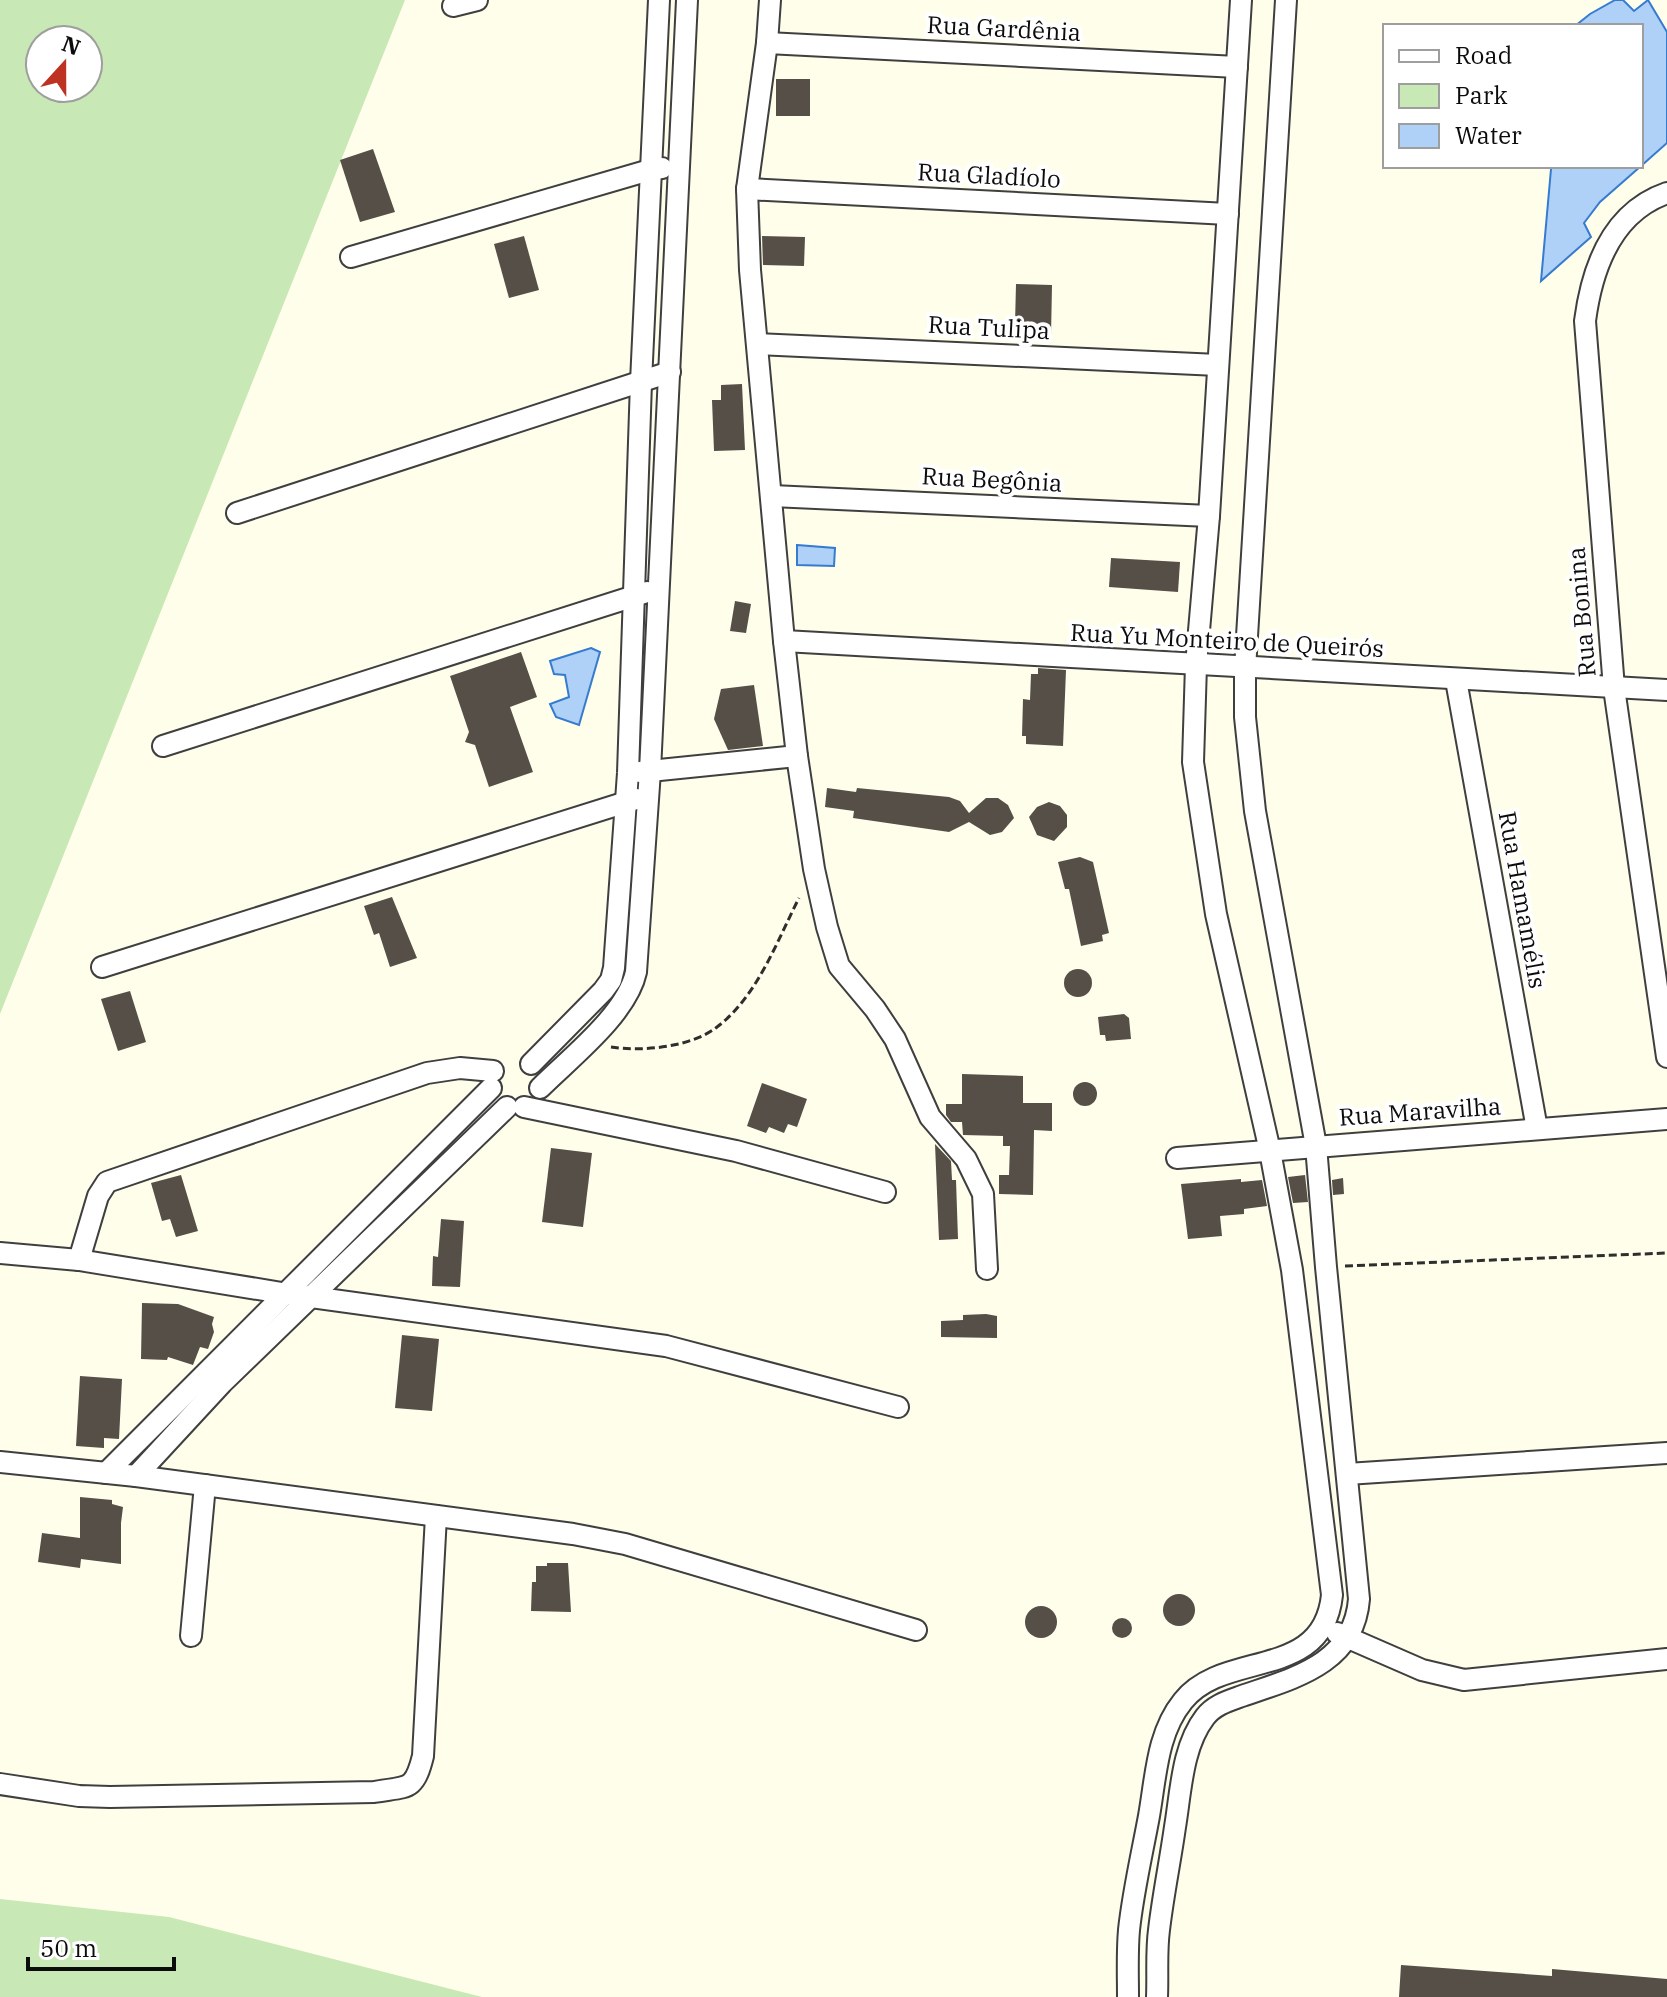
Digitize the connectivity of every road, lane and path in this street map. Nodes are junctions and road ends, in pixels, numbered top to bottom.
1 (477, 0) edge
2 (659, 0) edge
3 (687, 0) edge
4 (770, 0) edge
5 (1241, 0) edge
6 (1286, 0) edge
7 (453, 6) dead end
8 (767, 43) junction
9 (1237, 67) junction
10 (678, 167) junction
11 (653, 169) junction
12 (747, 189) junction
13 (1667, 193) edge
14 (1228, 214) junction
15 (351, 257) dead end
16 (758, 344) junction
17 (1218, 365) junction
18 (670, 372) junction
19 (641, 382) junction
20 (772, 496) junction
21 (237, 513) dead end
22 (1209, 516) junction
23 (659, 590) junction
24 (634, 594) junction
25 (784, 641) junction
26 (1196, 665) junction
27 (1245, 669) junction
28 (1456, 680) junction
29 (1614, 688) junction
30 (1667, 690) edge
31 (163, 746) dead end
32 (797, 756) junction
33 (650, 771) junction
34 (628, 773) junction
35 (648, 797) junction
36 (625, 801) junction
37 (814, 869) junction
38 (102, 967) dead end
39 (588, 1040) junction
40 (1667, 1057) edge
41 (507, 1068) junction
42 (540, 1088) junction
43 (515, 1107) junction
44 (1667, 1119) edge
45 (1537, 1129) junction
46 (1316, 1146) junction
47 (1270, 1151) junction
48 (1177, 1158) dead end
49 (885, 1192) dead end
50 (0, 1253) edge
51 (1667, 1253) edge
52 (79, 1260) junction
53 (1326, 1267) junction
54 (987, 1269) dead end
55 (1292, 1270) junction
56 (282, 1293) junction
57 (312, 1297) junction
58 (898, 1407) dead end
59 (1667, 1453) edge
60 (0, 1462) edge
61 (106, 1473) junction
62 (1347, 1474) junction
63 (136, 1476) junction
64 (205, 1485) junction
65 (436, 1516) junction
66 (1322, 1626) junction
67 (916, 1630) dead end
68 (191, 1636) dead end
69 (1349, 1639) junction
70 (1667, 1659) edge
71 (0, 1784) edge
72 (1129, 1930) junction
73 (1158, 1932) junction
74 (1128, 1997) edge
75 (1157, 1997) edge

1 - 7 street
2 - 11 street
3 - 10 street
4 - 8 street
5 - 9 street
6 - 27 street
8 - 9 street, Rua Gardênia
8 - 12 street
9 - 14 street
10 - 11 street
10 - 18 street
11 - 15 street
11 - 19 street
12 - 14 street, Rua Gladíolo
12 - 16 street
13 - 29 street, Rua Bonina
14 - 17 street
16 - 17 street, Rua Tulipa
16 - 20 street
17 - 22 street
18 - 19 street
18 - 23 street
19 - 21 street
19 - 24 street
20 - 22 street, Rua Begônia
20 - 25 street
22 - 26 street
23 - 24 street
23 - 33 street
24 - 31 street
24 - 34 street
25 - 26 street, Rua Yu Monteiro de Queirós
25 - 32 street
26 - 27 street, Rua Yu Monteiro de Queirós
26 - 47 street
27 - 28 street, Rua Yu Monteiro de Queirós
27 - 46 street
28 - 29 street, Rua Yu Monteiro de Queirós
28 - 45 street, Rua Hamamélis
29 - 30 street, Rua Yu Monteiro de Queirós
29 - 40 street, Rua Bonina
32 - 33 street
32 - 37 street
33 - 34 street
33 - 35 street
34 - 36 street
35 - 36 street
35 - 39 street
36 - 38 street
36 - 41 street
37 - 39 path
37 - 54 street
39 - 42 street
41 - 42 street
41 - 43 street
41 - 52 street
41 - 56 street
42 - 43 street
43 - 49 street
43 - 57 street
44 - 45 street, Rua Maravilha
45 - 46 street, Rua Maravilha
46 - 47 street, Rua Maravilha
46 - 53 street
47 - 48 street, Rua Maravilha
47 - 55 street
50 - 52 street
51 - 53 path
52 - 56 street
53 - 55 street
53 - 62 street
55 - 66 street
56 - 57 street
56 - 61 street
57 - 58 street
57 - 63 street
59 - 62 street
60 - 61 street
61 - 63 street
62 - 69 street
63 - 64 street
64 - 65 street
64 - 68 street
65 - 67 street
65 - 71 street
66 - 69 street
66 - 72 street
69 - 70 street
69 - 73 street
72 - 73 street
72 - 74 street
73 - 75 street

